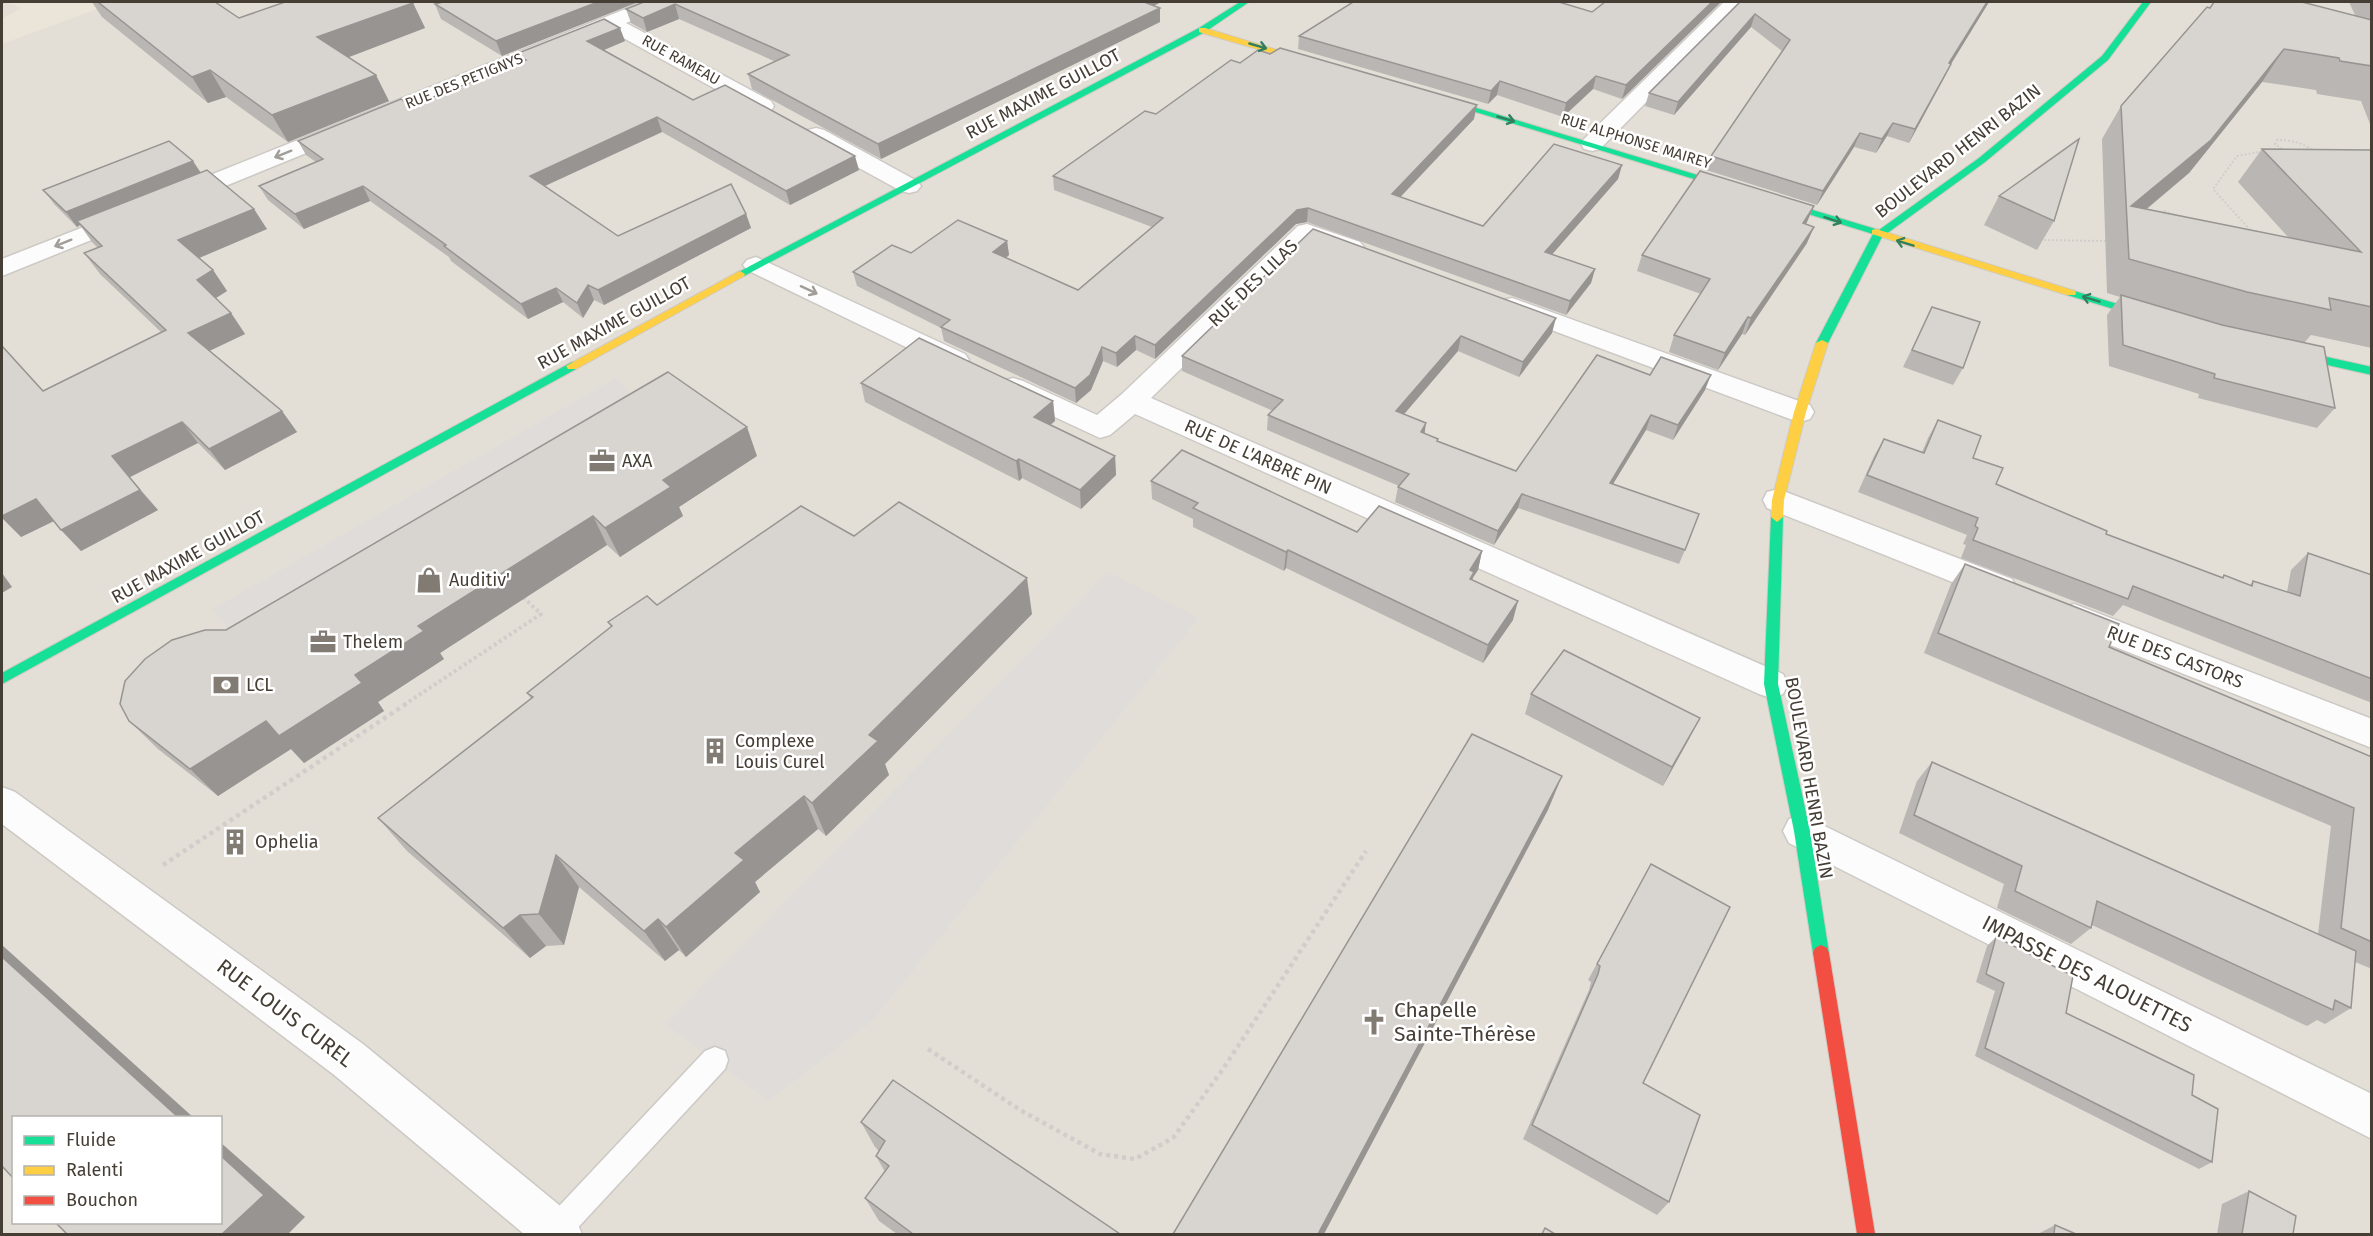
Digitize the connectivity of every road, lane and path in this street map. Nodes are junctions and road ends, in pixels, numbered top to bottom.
1 (6, 2) edge
2 (659, 2) edge
3 (1245, 2) edge
4 (1735, 2) edge
5 (2147, 2) edge
6 (2, 3) edge
7 (610, 22) junction
8 (1202, 30) junction
9 (1329, 67) edge
10 (1421, 94) edge
11 (1593, 144) junction
12 (2282, 148) junction
13 (2288, 151) edge
14 (2302, 154) edge
15 (909, 186) junction
16 (2164, 211) edge
17 (2184, 219) edge
18 (2238, 229) edge
19 (2250, 229) junction
20 (1878, 235) junction
21 (2256, 236) edge
22 (2036, 240) edge
23 (2107, 241) dead end
24 (1374, 256) edge
25 (756, 265) junction
26 (2, 268) edge
27 (1486, 297) edge
28 (2172, 323) edge
29 (2272, 349) edge
30 (2372, 371) edge
31 (1132, 400) junction
32 (1800, 412) junction
33 (1778, 501) junction
34 (524, 598) dead end
35 (2, 679) edge
36 (1771, 684) junction
37 (2372, 734) edge
38 (2, 803) edge
39 (1802, 831) junction
40 (1366, 851) dead end
41 (122, 892) junction
42 (928, 1049) dead end
43 (715, 1060) dead end
44 (2372, 1117) edge
45 (557, 1233) edge
46 (1866, 1234) edge

1 - 6 path
2 - 7 street, RUE DES PETIGNYS
3 - 8 street, RUE MAXIME GUILLOT
4 - 11 street
5 - 20 street, BOULEVARD HENRI BAZIN
7 - 15 street, RUE RAMEAU
7 -> 26 street, RUE DES PETIGNYS
8 -> 9 street
8 - 15 street, RUE MAXIME GUILLOT
10 -> 11 street, RUE ALPHONSE MAIREY
11 -> 20 street, RUE ALPHONSE MAIREY
12 - 13 path
12 - 14 path
12 - 19 path
15 - 25 street, RUE MAXIME GUILLOT
16 - 17 path
18 - 19 path
19 - 21 path
28 -> 20 street, RUE ALPHONSE MAIREY
20 - 32 street, BOULEVARD HENRI BAZIN
22 - 23 path
24 - 31 street, RUE DES LILAS
25 -> 31 street
25 - 35 street, RUE MAXIME GUILLOT
27 - 32 street
29 - 30 street
31 - 36 street, RUE DE L'ARBRE PIN
32 - 33 street, BOULEVARD HENRI BAZIN
33 - 36 street, BOULEVARD HENRI BAZIN
33 - 37 street, RUE DES CASTORS
34 - 41 path
36 - 39 street, BOULEVARD HENRI BAZIN
38 - 41 street, RUE LOUIS CUREL
39 - 44 street, IMPASSE DES ALOUETTES
39 - 46 street, BOULEVARD HENRI BAZIN
40 - 42 path
41 - 45 street, RUE LOUIS CUREL
43 - 45 lane

